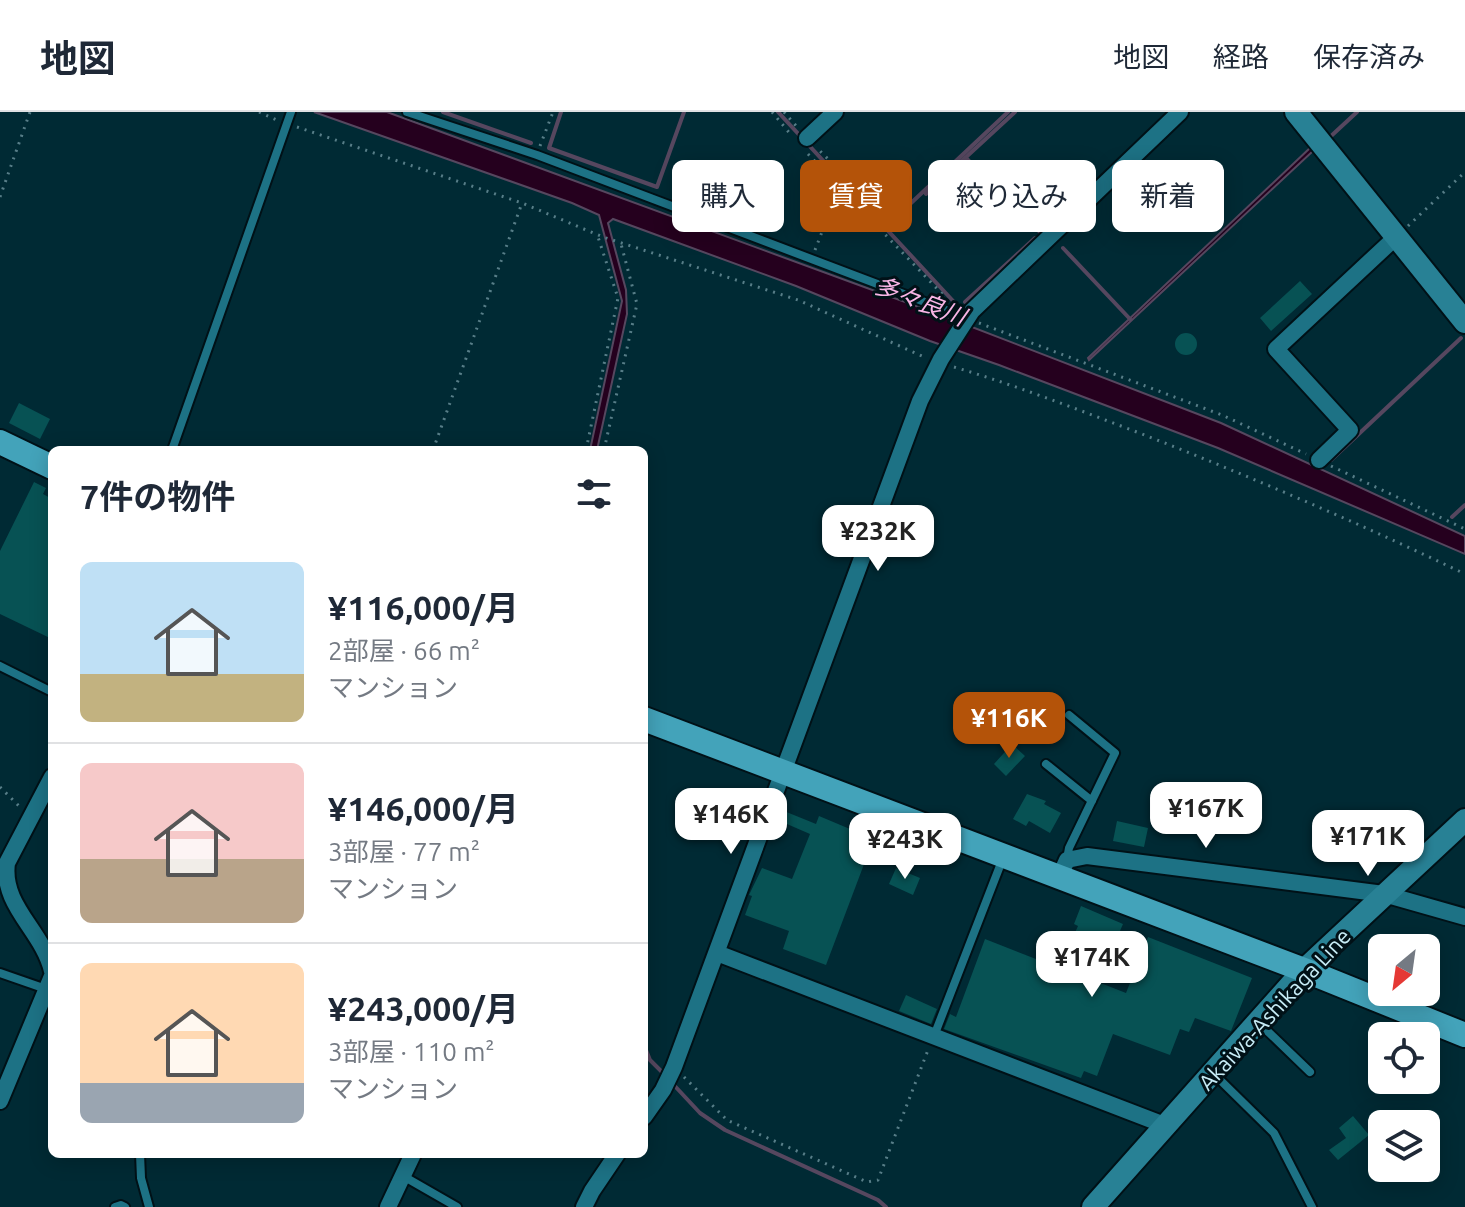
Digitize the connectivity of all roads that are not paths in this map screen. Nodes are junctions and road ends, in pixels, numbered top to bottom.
1 (407, 112) edge
2 (835, 112) edge
3 (1180, 112) edge
4 (1296, 112) edge
5 (289, 118) edge
6 (807, 138) road end
7 (1396, 237) junction
8 (966, 320) junction
9 (1465, 322) edge
10 (0, 442) edge
11 (173, 446) edge
12 (1319, 460) road end
13 (48, 465) edge
14 (0, 666) edge
15 (48, 690) edge
16 (1069, 715) dead end
17 (648, 721) edge
18 (1046, 764) dead end
19 (784, 773) junction
20 (48, 785) edge
21 (1092, 801) junction
22 (1465, 820) edge
23 (1004, 857) junction
24 (1063, 869) junction
25 (1384, 894) junction
26 (1465, 917) edge
27 (717, 953) junction
28 (48, 955) edge
29 (1304, 970) junction
30 (0, 973) edge
31 (48, 979) edge
32 (48, 984) edge
33 (1258, 1022) junction
34 (1465, 1035) edge
35 (934, 1036) junction
36 (1310, 1072) dead end
37 (1214, 1073) junction
38 (0, 1101) edge
39 (648, 1111) edge
40 (1167, 1126) junction
41 (140, 1158) edge
42 (411, 1158) edge
43 (614, 1158) edge
44 (403, 1176) junction
45 (115, 1207) edge
46 (125, 1207) edge
47 (149, 1207) edge
48 (388, 1207) edge
49 (457, 1207) edge
50 (584, 1207) edge
51 (1093, 1207) edge
52 (1312, 1207) edge

1 - 8 lane
2 - 6 street
3 - 8 street
4 - 7 main road
5 - 11 lane
7 - 9 main road
7 - 12 street
8 - 19 street
10 - 13 highway
14 - 15 lane
16 - 21 lane
17 - 19 highway
18 - 21 lane
19 - 23 highway
19 - 27 street
20 - 28 street
21 - 24 lane
22 - 25 main road, Akaiwa-Ashikaga Line
23 - 24 highway
23 - 35 lane
24 - 25 street
24 - 29 highway
25 - 26 street
25 - 29 main road, Akaiwa-Ashikaga Line
27 - 35 street
27 - 39 street
29 - 33 main road, Akaiwa-Ashikaga Line
29 - 34 highway
30 - 31 lane
32 - 38 street
33 - 36 lane
33 - 37 main road, Akaiwa-Ashikaga Line
35 - 40 street
37 - 40 main road, Akaiwa-Ashikaga Line
37 - 52 lane
40 - 51 main road, Akaiwa-Ashikaga Line
41 - 47 lane
42 - 44 street
43 - 50 street
44 - 48 street
44 - 49 lane
45 - 46 lane

